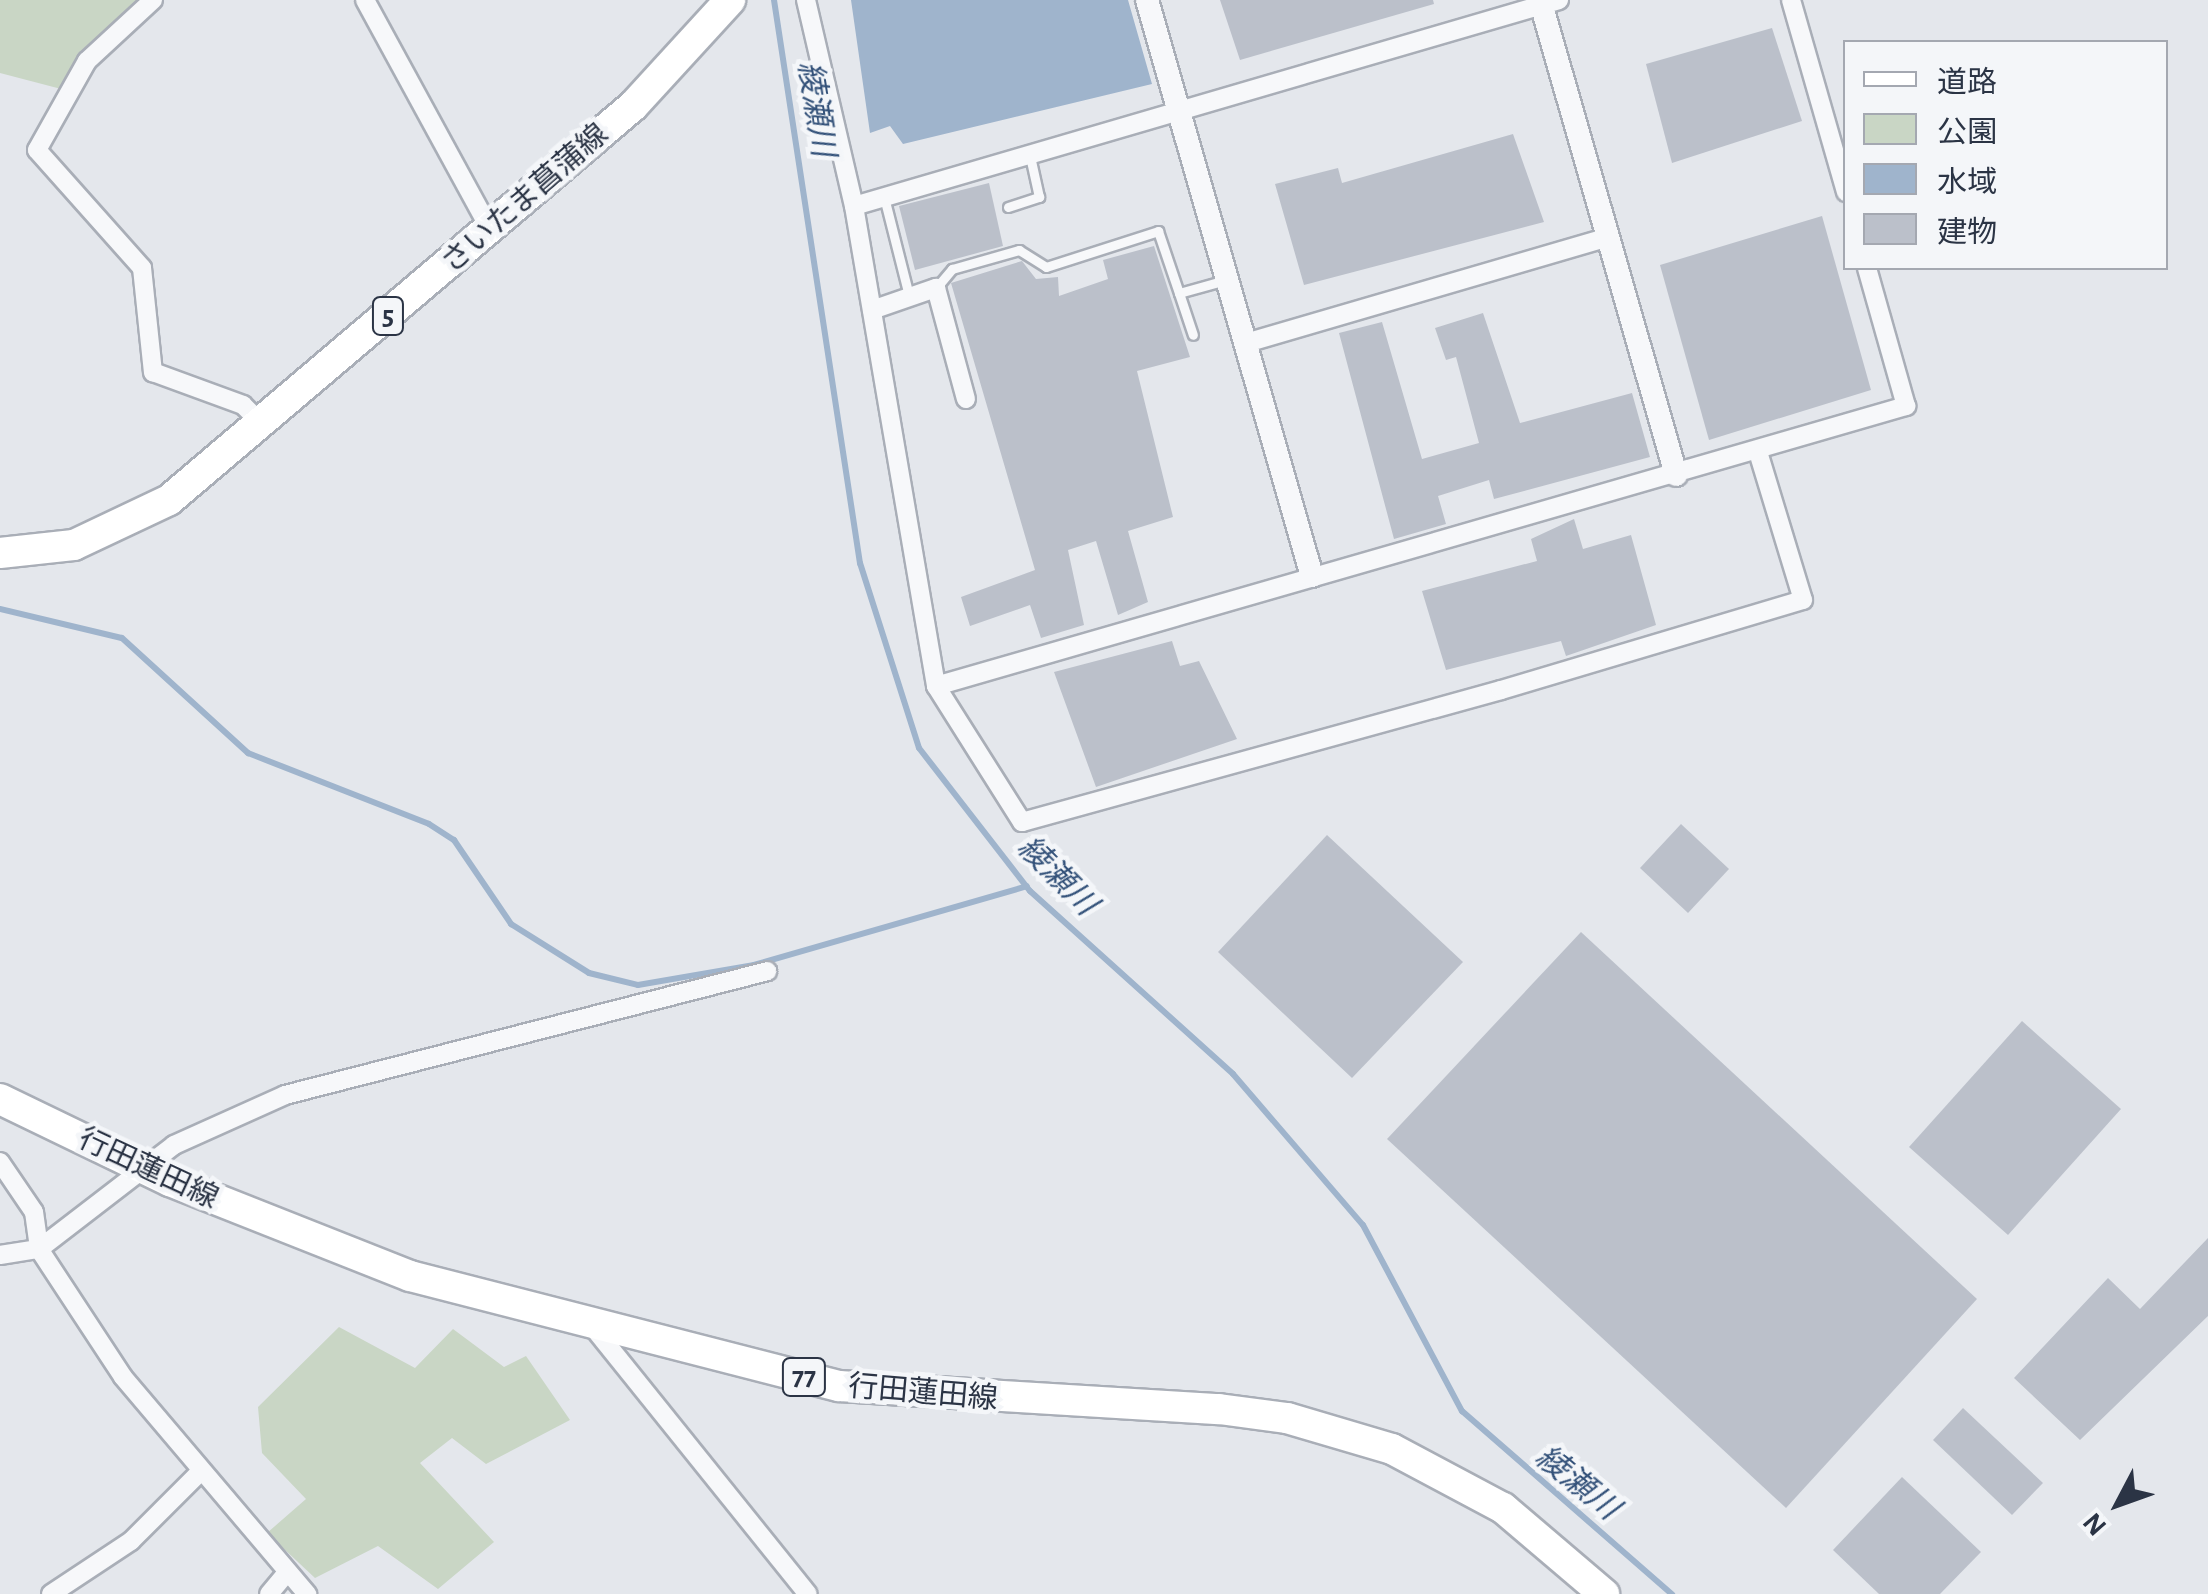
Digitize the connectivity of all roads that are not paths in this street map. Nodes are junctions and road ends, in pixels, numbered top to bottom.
1 (153, 0) edge
2 (364, 0) edge
3 (730, 0) edge
4 (806, 0) edge
5 (1146, 0) edge
6 (1792, 0) edge
7 (1547, 2) edge
8 (1178, 110) junction
9 (1029, 153) junction
10 (1843, 181) edge
11 (884, 197) junction
12 (854, 206) junction
13 (1008, 207) dead end
14 (490, 229) junction
15 (1605, 238) junction
16 (1868, 270) edge
17 (1228, 280) junction
18 (936, 288) junction
19 (1179, 293) junction
20 (909, 298) junction
21 (872, 310) junction
22 (1193, 336) dead end
23 (1246, 343) junction
24 (966, 400) dead end
25 (262, 424) junction
26 (1758, 452) junction
27 (1676, 475) junction
28 (0, 553) edge
29 (1312, 576) junction
30 (936, 686) junction
31 (767, 971) dead end
32 (0, 1099) edge
33 (0, 1162) edge
34 (148, 1171) junction
35 (39, 1249) junction
36 (0, 1256) edge
37 (588, 1322) junction
38 (198, 1474) junction
39 (286, 1574) junction
40 (52, 1594) edge
41 (268, 1594) edge
42 (307, 1594) edge
43 (808, 1594) edge
44 (1604, 1594) edge

1 - 25 street
2 - 14 street
3 - 14 main road, さいたま菖蒲線 / 5
4 - 12 street
5 - 8 street
6 - 10 street
7 - 8 street
7 - 15 street
8 - 9 street
8 - 17 street
9 - 11 street
9 - 13 lane
11 - 12 street
11 - 20 lane
12 - 21 street
14 - 25 main road, さいたま菖蒲線 / 5
15 - 23 street
15 - 27 street
16 - 26 street
17 - 19 lane
17 - 23 street
18 - 19 lane
18 - 20 street
18 - 24 street
19 - 22 lane
20 - 21 street
21 - 30 street
23 - 29 street
25 - 28 main road, さいたま菖蒲線 / 5
26 - 27 street
26 - 30 street
27 - 29 street
29 - 30 street
31 - 34 street
32 - 34 main road, 行田蓮田線 / 77
33 - 35 street
34 - 35 street
34 - 37 main road, 行田蓮田線 / 77
35 - 36 street
35 - 38 street
37 - 43 street
37 - 44 main road, 行田蓮田線 / 77
38 - 39 street
38 - 40 street
39 - 41 street
39 - 42 street

